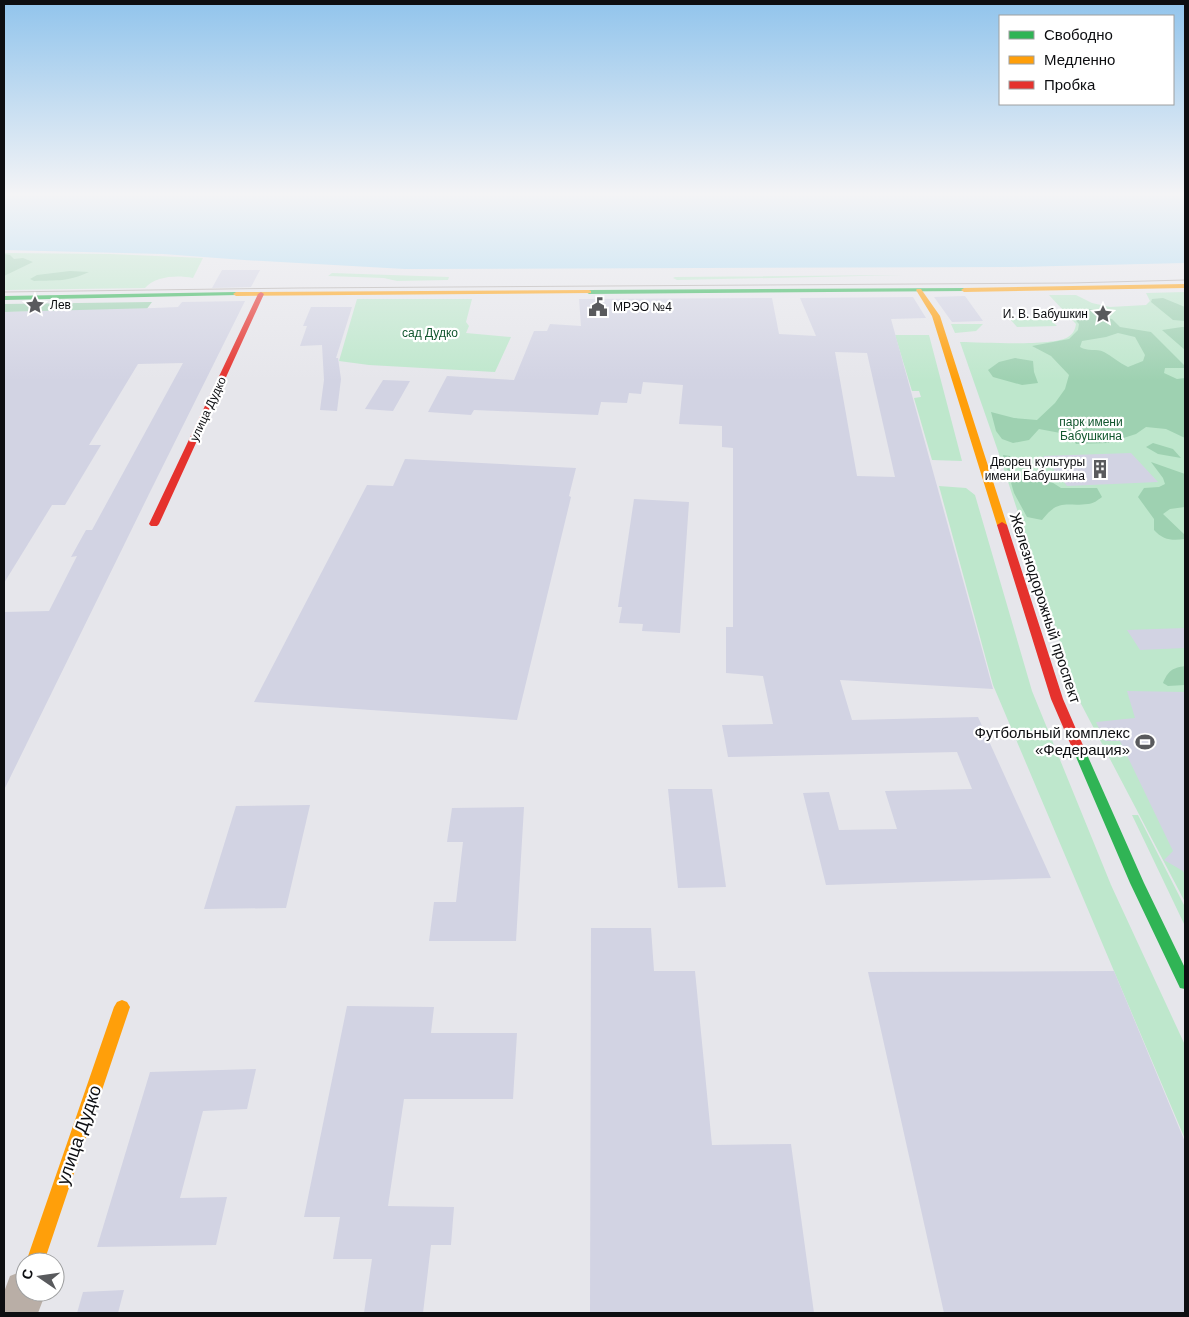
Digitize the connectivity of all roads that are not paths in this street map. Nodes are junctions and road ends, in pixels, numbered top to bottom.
1 (1185, 286) edge
2 (919, 290) junction
3 (261, 294) junction
4 (4, 298) edge
5 (154, 524) dead end
6 (1185, 983) edge
7 (122, 1008) dead end
8 (38, 1252) edge

1 - 2 street
2 - 3 street
2 - 6 street, Железнодорожный проспект
3 - 4 street
3 - 5 street, улица Дудко
7 - 8 street, улица Дудко

